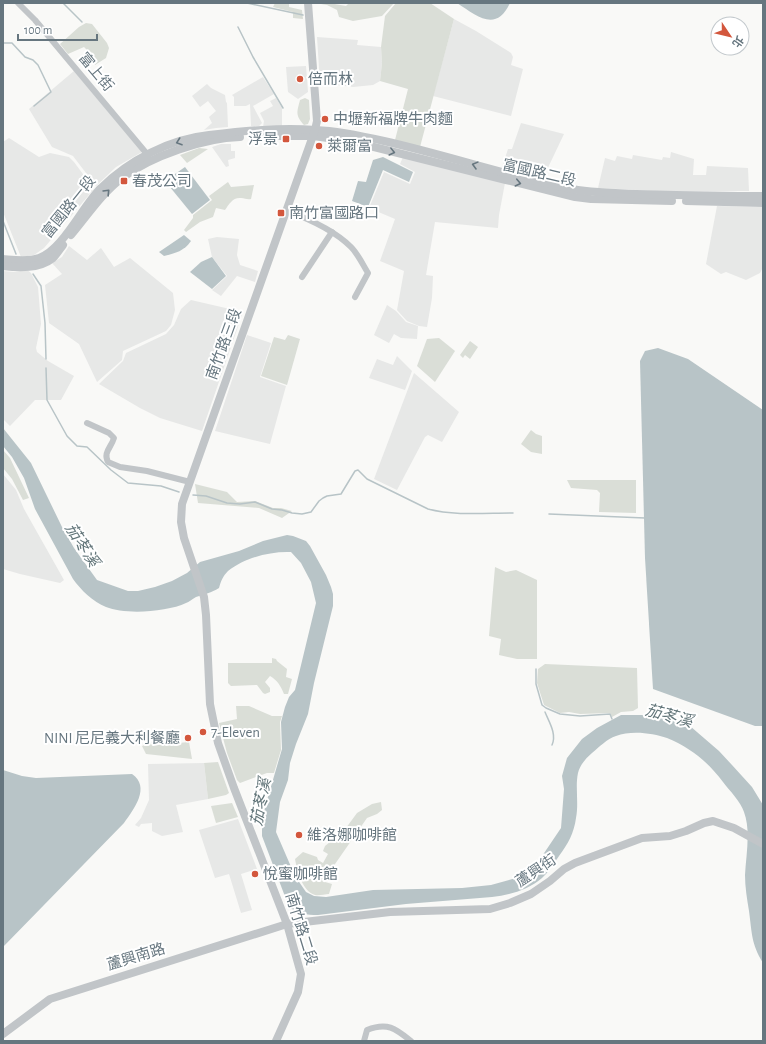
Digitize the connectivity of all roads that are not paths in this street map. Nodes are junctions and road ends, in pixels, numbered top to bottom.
1 (18, 3) edge
2 (308, 3) edge
3 (314, 133) junction
4 (148, 158) junction
5 (763, 196) edge
6 (763, 203) edge
7 (286, 211) junction
8 (332, 232) junction
9 (3, 259) edge
10 (3, 266) edge
11 (302, 277) dead end
12 (355, 297) dead end
13 (87, 423) dead end
14 (190, 482) junction
15 (206, 615) joint
16 (763, 844) edge
17 (287, 924) junction
18 (3, 1034) edge
19 (276, 1041) edge
20 (364, 1041) edge
21 (411, 1041) edge

1 - 4 street, 富上街
2 - 3 street, 南竹路三段
3 - 4 street, 富國路一段
5 -> 3 street, 富國路二段
3 -> 6 street, 富國路二段
3 - 7 street, 南竹路三段
4 - 9 street, 富國路一段
10 -> 4 street, 富國路一段
7 - 8 street
7 - 14 street, 南竹路三段
8 - 11 street
8 - 12 street
13 - 14 street
14 - 15 street, 南竹路三段
15 - 17 street, 南竹路二段
16 - 17 street, 蘆興街
17 - 18 street, 蘆興南路
17 - 19 street, 南竹路二段
20 - 21 street

